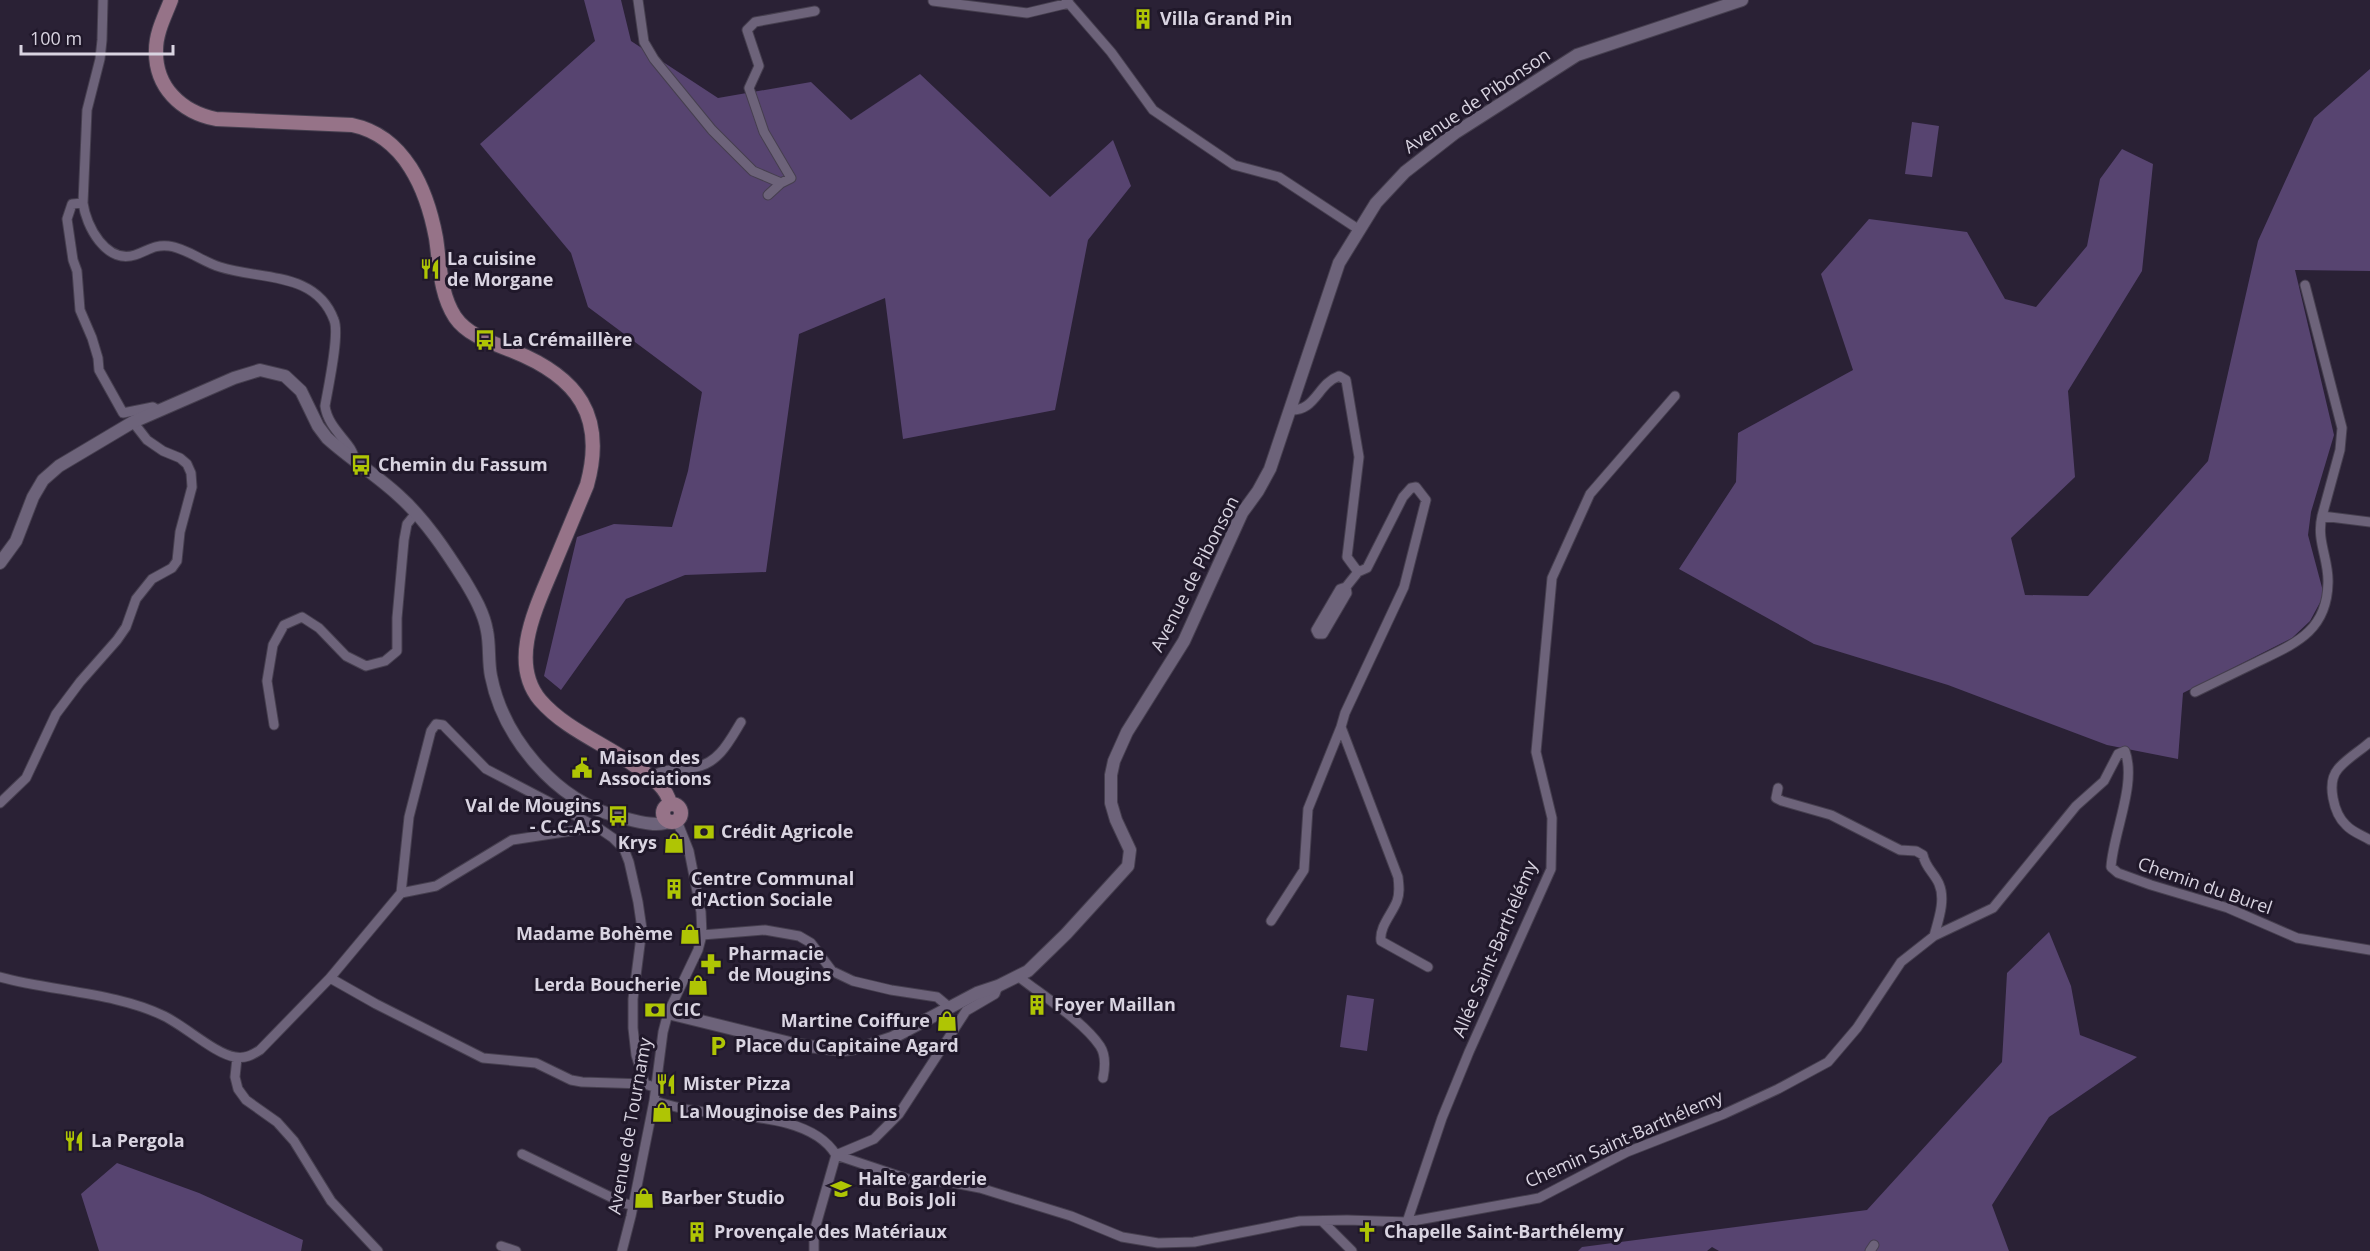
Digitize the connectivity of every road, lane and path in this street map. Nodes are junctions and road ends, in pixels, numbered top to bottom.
1 (103, 0) edge
2 (171, 0) edge
3 (638, 0) edge
4 (1742, 0) edge
5 (933, 2) dead end
6 (1067, 2) edge
7 (815, 11) dead end
8 (781, 183) junction
9 (768, 195) dead end
10 (83, 203) junction
11 (1358, 229) junction
12 (2305, 285) dead end
13 (1675, 396) dead end
14 (158, 410) junction
15 (1289, 410) junction
16 (133, 422) junction
17 (354, 459) junction
18 (416, 513) junction
19 (2322, 516) junction
20 (2370, 522) edge
21 (0, 563) edge
22 (1358, 572) junction
23 (1346, 587) junction
24 (2195, 692) dead end
25 (741, 722) dead end
26 (274, 725) dead end
27 (1341, 727) junction
28 (2370, 742) edge
29 (2125, 751) joint
30 (651, 777) junction
31 (1778, 788) dead end
32 (0, 803) edge
33 (670, 814) junction
34 (597, 827) junction
35 (2370, 840) edge
36 (401, 893) junction
37 (1271, 921) dead end
38 (702, 935) junction
39 (1934, 936) junction
40 (2370, 950) edge
41 (1428, 967) dead end
42 (0, 977) edge
43 (1019, 977) junction
44 (330, 978) junction
45 (998, 986) junction
46 (949, 1007) junction
47 (668, 1013) junction
48 (237, 1058) junction
49 (1103, 1078) dead end
50 (645, 1084) junction
51 (657, 1088) junction
52 (654, 1101) junction
53 (522, 1154) dead end
54 (836, 1155) junction
55 (634, 1206) junction
56 (1322, 1221) junction
57 (1407, 1222) junction
58 (501, 1246) dead end
59 (378, 1251) edge
60 (516, 1251) edge
61 (624, 1251) edge
62 (814, 1251) edge
63 (1352, 1251) edge

1 - 10 street
2 - 30 main road
3 - 8 street
4 - 11 street, Avenue de Pibonson
5 - 6 street
6 - 11 street
7 - 8 street
8 - 9 street
10 - 14 street
10 - 17 street
11 - 15 street, Avenue de Pibonson
12 - 19 street
13 - 57 street, Allée Saint-Barthélémy
14 - 16 street
14 - 17 street
15 - 22 street
15 - 43 street, Avenue de Pibonson
16 - 21 street
16 - 32 street
17 - 18 street
18 - 26 street
18 - 33 street
19 - 20 street
19 - 24 street
22 - 23 street
22 - 27 street
23 - 23 street
25 - 30 street
27 - 37 street
27 - 41 street
28 - 35 street
29 - 39 street, Chemin Saint-Barthélemy
29 - 40 street, Chemin du Burel
30 - 33 main road
31 - 39 street
33 - 38 street, Avenue de Tournamy
34 - 36 street
34 - 36 street
34 - 50 street
36 - 44 street
38 - 46 street
38 - 47 street, Avenue de Tournamy
39 - 57 street, Chemin Saint-Barthélemy
42 - 48 street
43 - 45 street, Avenue de Pibonson
43 - 49 street
44 - 48 street
44 - 50 street
45 - 46 street, Avenue de Pibonson
45 - 54 street
46 - 47 street, Avenue de Pibonson
47 - 51 street, Avenue de Tournamy
48 - 59 street
50 - 51 street
51 - 52 street, Avenue de Tournamy
52 - 54 street, Chemin Saint-Barthélemy
52 - 55 street, Avenue de Tournamy
53 - 55 street
54 - 56 street, Chemin Saint-Barthélemy
54 - 62 street
55 - 61 street, Avenue de Tournamy
56 - 57 street, Chemin Saint-Barthélemy
56 - 63 street
58 - 60 street

